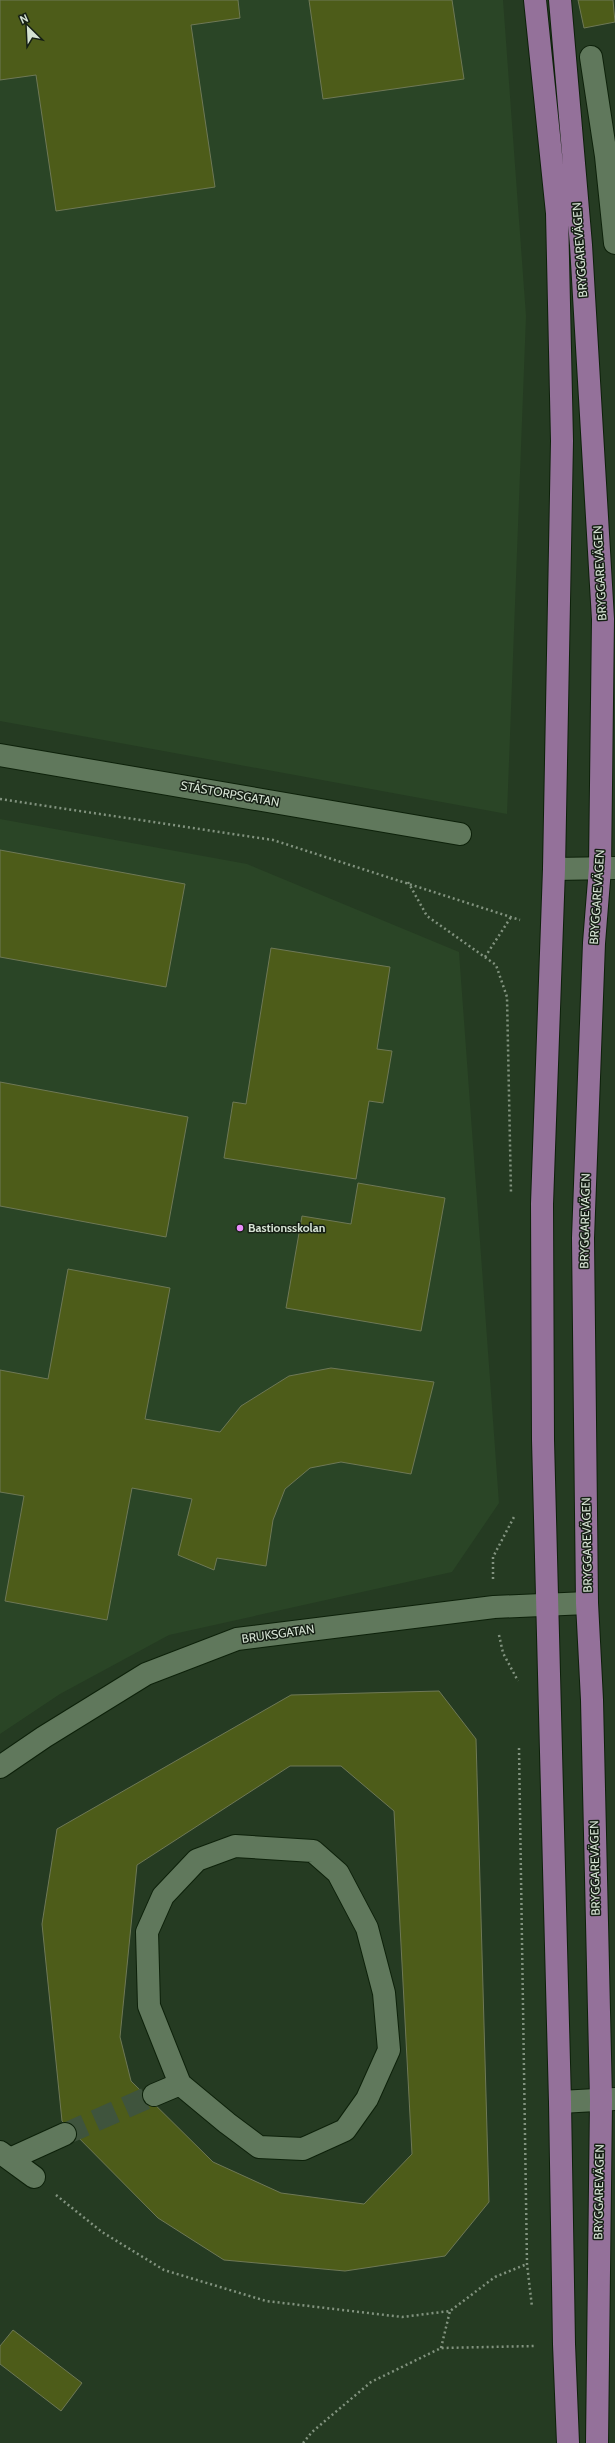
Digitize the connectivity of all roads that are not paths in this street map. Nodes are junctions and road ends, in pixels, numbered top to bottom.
1 (535, 0) edge
2 (560, 0) edge
3 (591, 57) dead end
4 (615, 243) edge
5 (0, 755) edge
6 (460, 834) dead end
7 (608, 868) edge
8 (554, 869) junction
9 (587, 1603) junction
10 (546, 1605) junction
11 (0, 1767) edge
12 (180, 2084) junction
13 (154, 2096) tunnel mouth
14 (608, 2100) edge
15 (560, 2102) junction
16 (66, 2134) tunnel mouth
17 (5, 2155) edge
18 (34, 2177) road end
19 (568, 2443) edge
20 (597, 2443) edge

1 - 8 main road, BRYGGAREVÄGEN
2 - 7 main road, BRYGGAREVÄGEN
3 - 4 street
5 - 6 street, STÅSTORPSGATAN
7 - 8 street
7 - 9 main road, BRYGGAREVÄGEN
8 - 10 main road, BRYGGAREVÄGEN
9 - 10 street, BRUKSGATAN
9 - 14 main road, BRYGGAREVÄGEN
10 - 11 street, BRUKSGATAN
10 - 15 main road, BRYGGAREVÄGEN
12 - 12 street
12 - 13 street
14 - 15 street
14 - 20 main road, BRYGGAREVÄGEN
15 - 19 main road, BRYGGAREVÄGEN
16 - 17 street
17 - 18 street

